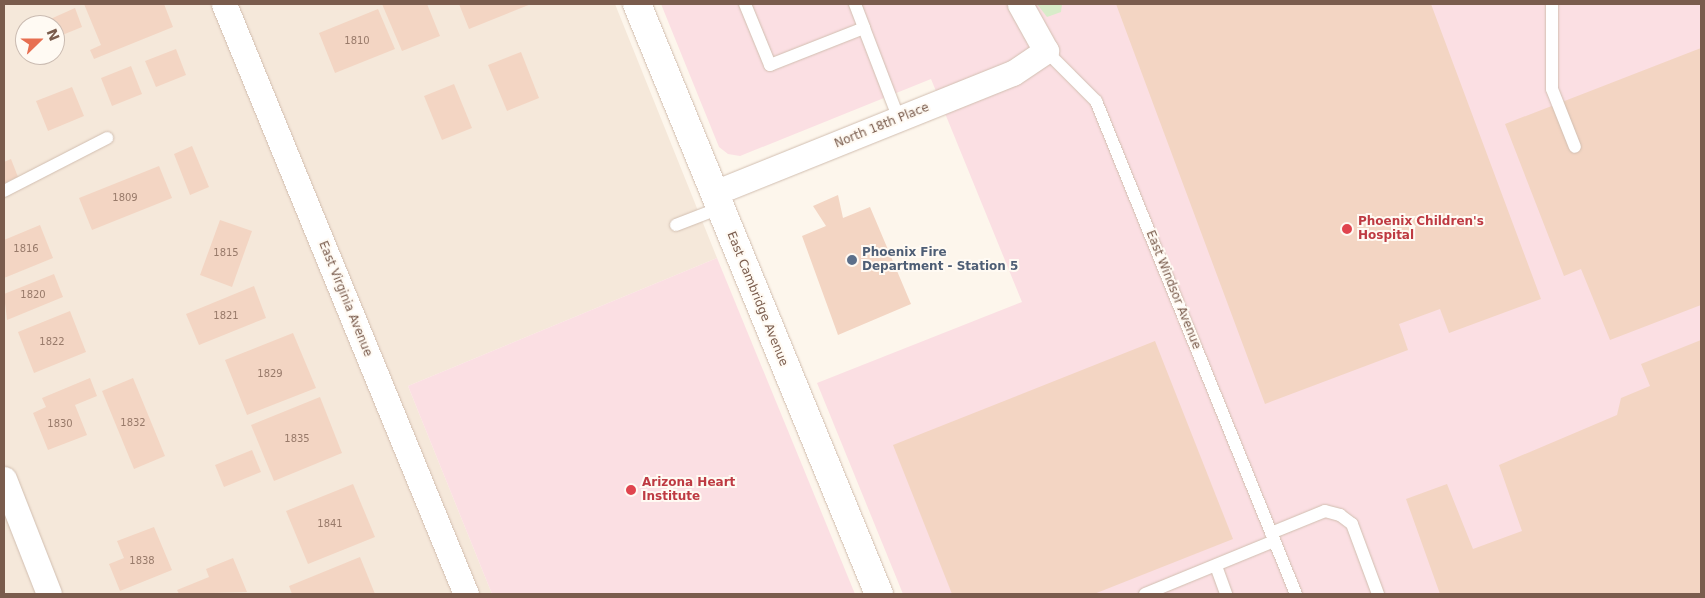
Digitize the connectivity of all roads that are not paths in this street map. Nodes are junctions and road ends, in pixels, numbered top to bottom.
1 (224, 4) edge
2 (637, 4) edge
3 (745, 4) edge
4 (855, 4) edge
5 (1020, 4) edge
6 (1552, 4) edge
7 (864, 28) junction
8 (1046, 50) junction
9 (899, 119) junction
10 (107, 138) dead end
11 (1575, 147) dead end
12 (4, 191) edge
13 (717, 201) junction
14 (676, 225) dead end
15 (4, 480) edge
16 (1273, 537) junction
17 (1216, 566) junction
18 (49, 594) edge
19 (466, 594) edge
20 (879, 594) edge
21 (1145, 594) edge
22 (1226, 594) edge
23 (1296, 594) edge
24 (1378, 594) edge

1 - 19 street, East Virginia Avenue
2 - 13 street, East Cambridge Avenue
3 - 7 lane
4 - 7 lane
5 - 8 street, East Windsor Avenue
6 - 11 lane
7 - 9 lane
8 - 9 street, North 18th Place
8 - 16 lane, East Windsor Avenue
9 - 13 street, North 18th Place
10 - 12 lane
13 - 14 lane
13 - 20 street, East Cambridge Avenue
15 - 18 street
16 - 17 lane
16 - 23 lane, East Windsor Avenue
16 - 24 lane
17 - 21 lane
17 - 22 lane

